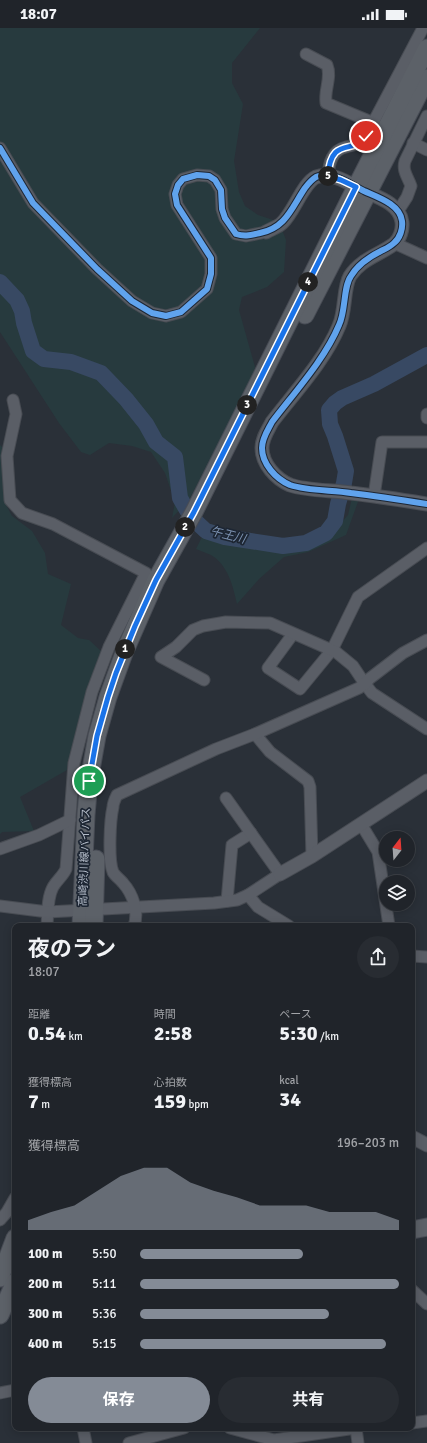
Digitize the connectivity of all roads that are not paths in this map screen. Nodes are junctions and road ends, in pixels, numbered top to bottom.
1 (423, 28) edge
2 (427, 48) edge
3 (306, 54) dead end
4 (427, 78) edge
5 (427, 116) edge
6 (374, 123) junction
7 (413, 143) junction
8 (0, 148) edge
9 (427, 150) edge
10 (328, 176) junction
11 (362, 190) junction
12 (398, 211) junction
13 (266, 232) joint
14 (394, 243) junction
15 (427, 258) edge
16 (13, 400) dead end
17 (426, 414) edge
18 (427, 418) edge
19 (427, 442) edge
20 (374, 496) junction
21 (426, 502) edge
22 (427, 548) edge
23 (293, 634) junction
24 (427, 640) edge
25 (332, 650) junction
26 (204, 680) dead end
27 (365, 684) junction
28 (427, 729) edge
29 (255, 734) junction
30 (427, 781) edge
31 (226, 798) dead end
32 (70, 820) junction
33 (361, 824) junction
34 (251, 832) junction
35 (0, 849) edge
36 (312, 856) junction
37 (280, 874) junction
38 (248, 895) junction
39 (227, 902) junction
40 (0, 906) edge
41 (136, 908) junction
42 (48, 912) junction
43 (88, 918) edge
44 (47, 923) edge
45 (135, 923) edge
46 (284, 923) edge
47 (389, 923) edge
48 (415, 956) edge
49 (427, 957) edge
50 (415, 1139) edge
51 (427, 1145) edge
52 (12, 1203) edge
53 (0, 1220) edge
54 (427, 1227) edge
55 (415, 1229) edge
56 (12, 1245) edge
57 (2, 1267) edge
58 (12, 1289) edge
59 (415, 1293) edge
60 (427, 1304) edge
61 (12, 1315) edge
62 (0, 1317) edge
63 (12, 1391) edge
64 (0, 1393) edge
65 (427, 1421) edge
66 (415, 1423) edge
67 (84, 1431) edge
68 (173, 1431) edge
69 (241, 1431) edge
70 (336, 1431) edge
71 (356, 1431) edge
72 (86, 1443) edge
73 (129, 1443) edge
74 (358, 1443) edge

1 - 6 street
2 - 11 main road, 高崎渋川線バイパス
3 - 6 street
4 - 11 main road, 高崎渋川線バイパス
5 - 7 street
6 - 10 street
7 - 9 street
7 - 12 street
8 - 13 street
10 - 11 street
10 - 13 street
11 - 12 street
11 - 43 main road, 高崎渋川線バイパス
12 - 14 street
14 - 15 street
14 - 20 street
16 - 32 street
17 - 18 street
19 - 20 street
20 - 21 street
22 - 25 street
23 - 25 street
23 - 25 street
23 - 26 street
24 - 27 street
25 - 27 street
27 - 28 street
27 - 29 street
29 - 36 street
29 - 41 street
30 - 33 street
31 - 34 street
32 - 35 street
32 - 42 street
33 - 36 street
33 - 47 street
34 - 37 street
34 - 39 street
36 - 37 street
37 - 38 street
38 - 39 street
38 - 46 street
39 - 41 street
40 - 42 street
41 - 43 street
41 - 45 street
42 - 43 street
42 - 44 street
48 - 49 street
50 - 51 street
52 - 53 street
54 - 55 main road
56 - 57 main road
58 - 62 main road
59 - 60 street
61 - 62 main road
63 - 64 street
65 - 66 street
67 - 72 street
68 - 73 street
69 - 70 street
71 - 74 street

